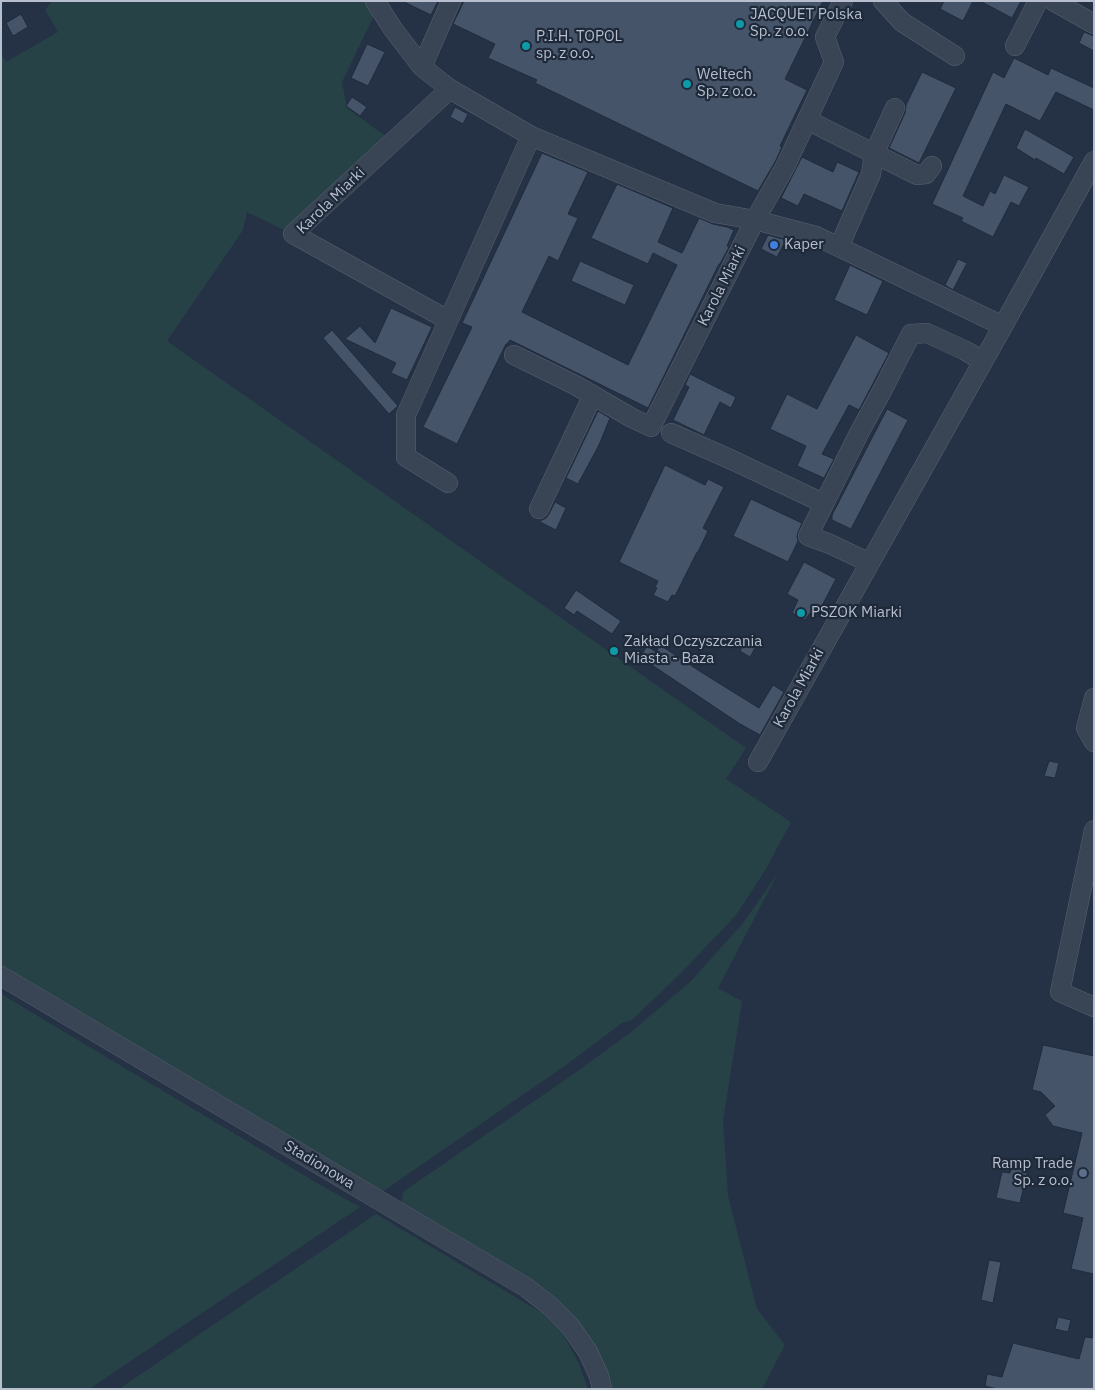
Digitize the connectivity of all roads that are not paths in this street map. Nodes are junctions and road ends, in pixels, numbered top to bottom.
1 (375, 1) edge
2 (451, 1) edge
3 (843, 1) edge
4 (883, 1) edge
5 (1038, 1) edge
6 (1053, 1) edge
7 (1094, 24) edge
8 (1014, 46) dead end
9 (955, 56) dead end
10 (422, 67) junction
11 (450, 89) junction
12 (895, 108) dead end
13 (807, 120) junction
14 (530, 136) junction
15 (874, 154) junction
16 (1094, 161) edge
17 (932, 166) dead end
18 (755, 220) junction
19 (839, 247) junction
20 (448, 320) junction
21 (1003, 326) junction
22 (514, 355) dead end
23 (983, 361) junction
24 (593, 396) junction
25 (671, 433) dead end
26 (448, 483) dead end
27 (823, 503) junction
28 (539, 509) dead end
29 (870, 563) junction
30 (1094, 698) edge
31 (1094, 742) edge
32 (758, 762) dead end
33 (1094, 830) edge
34 (1, 976) edge
35 (1094, 1007) edge
36 (602, 1389) edge

1 - 10 street
2 - 10 street
3 - 13 street, Karola Miarki
4 - 9 street
5 - 8 street
6 - 7 street
10 - 11 street
11 - 14 street
11 - 20 street, Karola Miarki
12 - 15 street
13 - 15 street
13 - 18 street, Karola Miarki
14 - 18 street
14 - 20 street
15 - 17 street
15 - 19 street
16 - 21 street, Karola Miarki
18 - 19 street
18 - 24 street, Karola Miarki
19 - 21 street
20 - 26 street
21 - 23 street, Karola Miarki
22 - 24 street, Karola Miarki
23 - 27 street
23 - 29 street, Karola Miarki
24 - 28 street
25 - 27 street
27 - 29 street
29 - 32 street, Karola Miarki
30 - 31 street
33 - 35 street
34 - 36 street, Stadionowa

